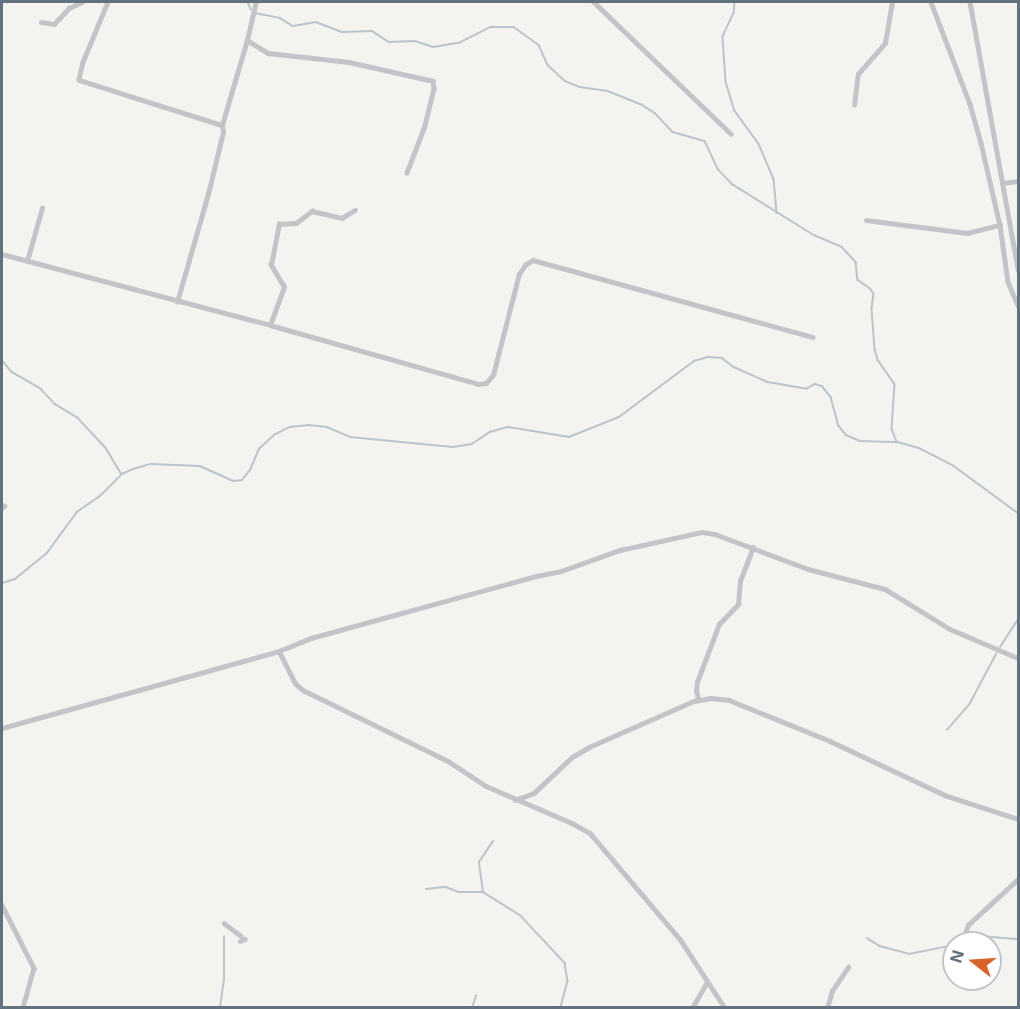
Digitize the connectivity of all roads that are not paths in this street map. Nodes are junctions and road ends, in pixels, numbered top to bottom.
1 (82, 2) edge
2 (108, 2) edge
3 (256, 2) edge
4 (594, 2) edge
5 (892, 2) edge
6 (931, 2) edge
7 (970, 2) edge
8 (41, 22) dead end
9 (248, 40) junction
10 (854, 105) dead end
11 (222, 125) junction
12 (731, 134) dead end
13 (407, 173) dead end
14 (1017, 182) edge
15 (1002, 183) junction
16 (42, 208) dead end
17 (354, 210) dead end
18 (866, 220) dead end
19 (1000, 225) junction
20 (2, 254) edge
21 (27, 261) junction
22 (1018, 270) edge
23 (177, 302) junction
24 (1018, 305) edge
25 (270, 325) junction
26 (813, 337) dead end
27 (753, 547) junction
28 (279, 651) junction
29 (1018, 658) edge
30 (698, 699) junction
31 (2, 729) edge
32 (515, 800) junction
33 (1018, 819) edge
34 (1018, 879) edge
35 (2, 905) edge
36 (224, 923) dead end
37 (966, 931) edge
38 (242, 939) dead end
39 (848, 967) dead end
40 (707, 982) junction
41 (23, 1008) edge
42 (692, 1008) edge
43 (725, 1008) edge
44 (827, 1008) edge

1 - 8 street
2 - 11 street
3 - 9 street
4 - 12 street
5 - 10 street
6 - 19 street
7 - 15 street
9 - 11 street
9 - 13 street
11 - 23 street
14 - 15 street
15 - 22 street
16 - 21 street
17 - 25 street
18 - 19 street
19 - 24 street
20 - 21 street
21 - 23 street
23 - 25 street
25 - 26 street
27 - 28 street
27 - 29 street
27 - 30 street
28 - 31 street
28 - 32 street
30 - 32 street
30 - 33 street
32 - 40 street
34 - 37 street
35 - 41 street
36 - 38 street
39 - 44 street
40 - 42 street
40 - 43 street

